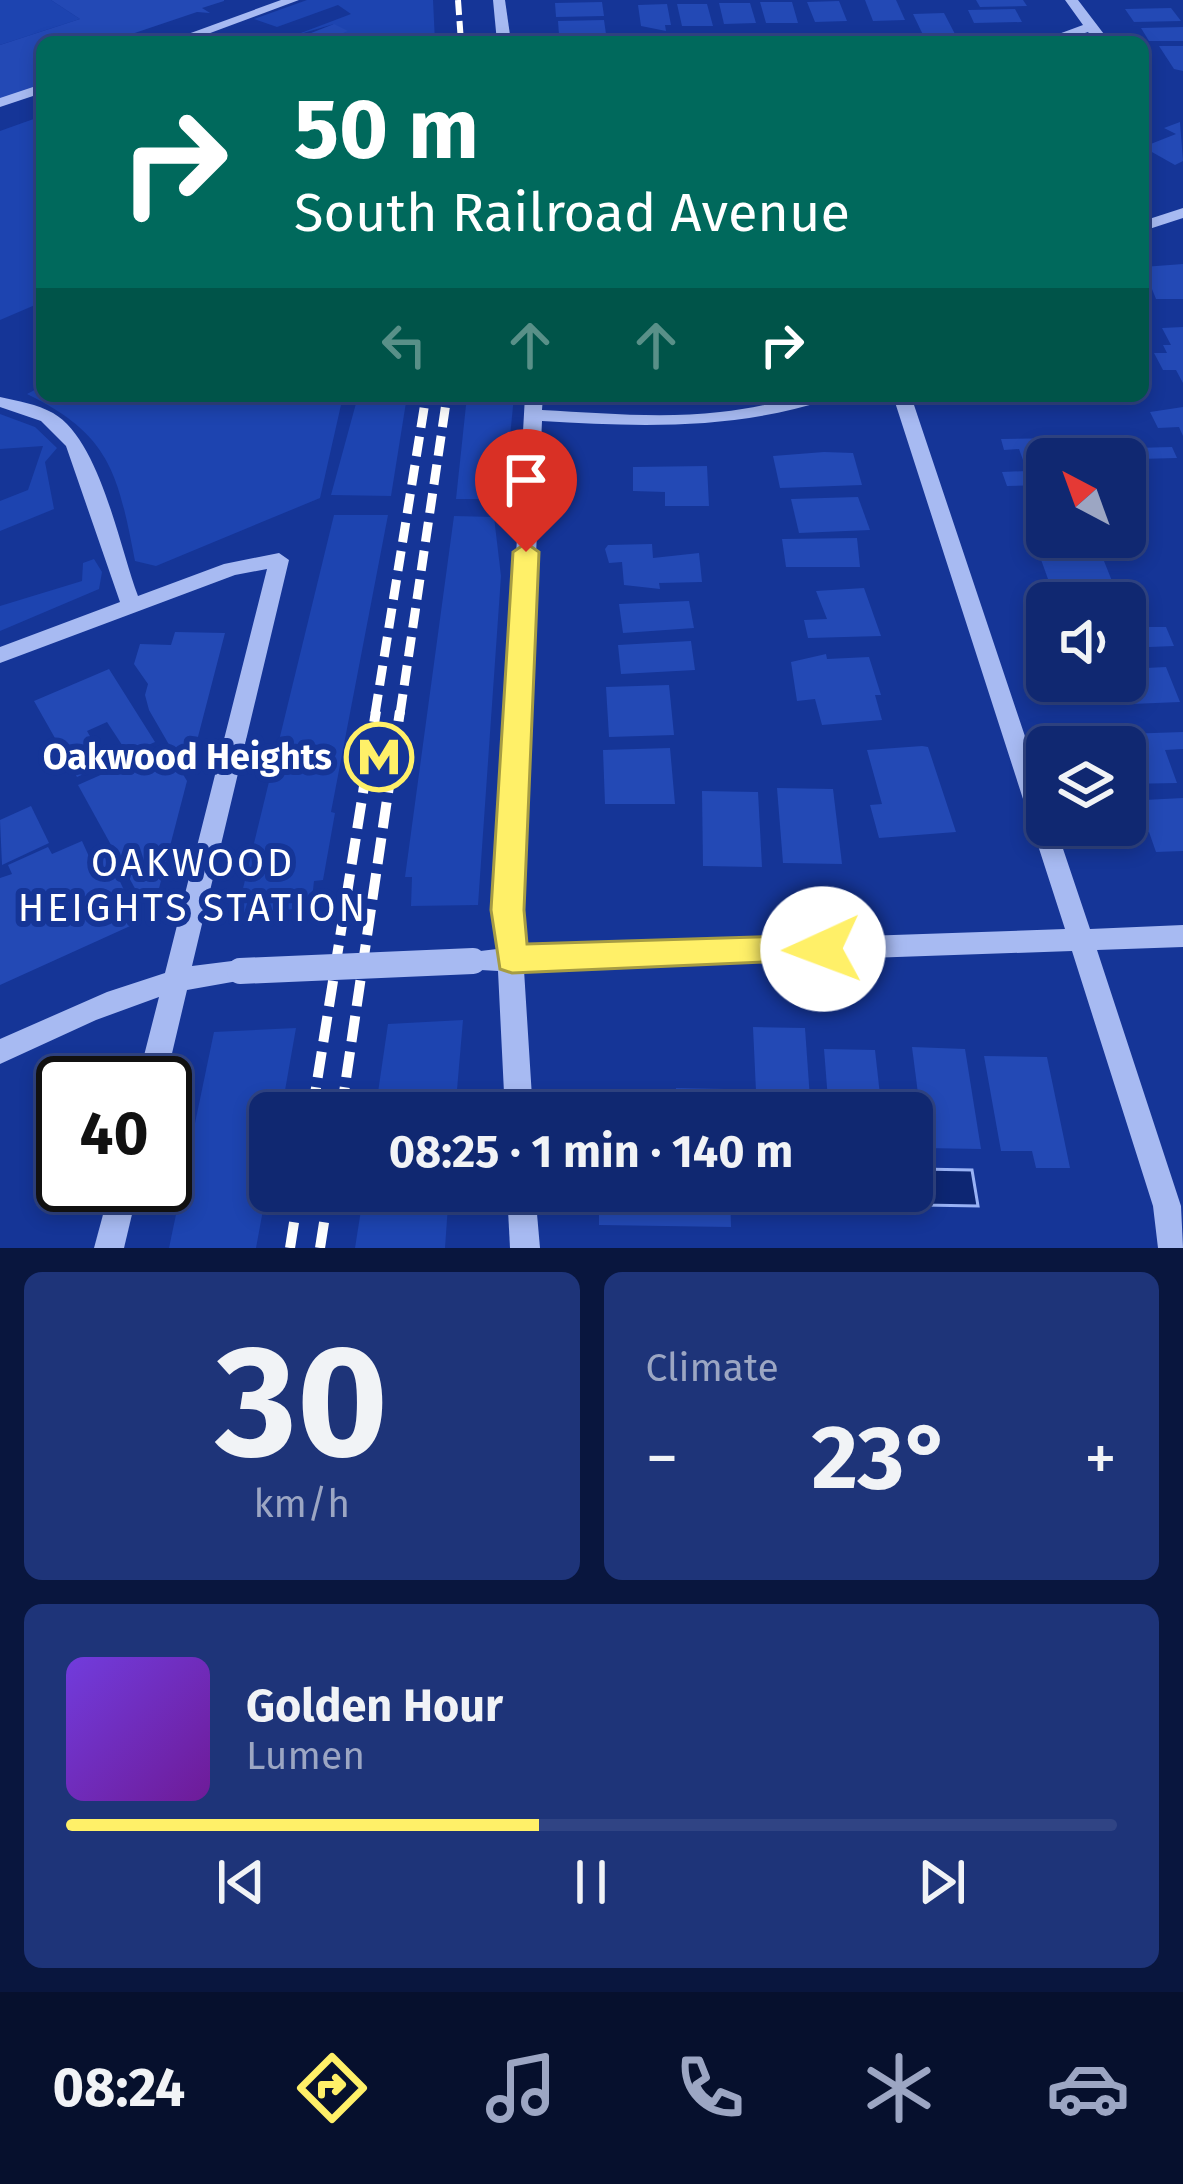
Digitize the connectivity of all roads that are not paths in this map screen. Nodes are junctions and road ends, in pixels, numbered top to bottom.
1 (293, 0) edge
2 (499, 0) edge
3 (1071, 0) edge
4 (1092, 26) junction
5 (190, 36) edge
6 (503, 36) edge
7 (1062, 36) edge
8 (1099, 36) edge
9 (36, 90) edge
10 (0, 103) edge
11 (1183, 213) edge
12 (1149, 224) edge
13 (0, 402) edge
14 (802, 402) edge
15 (904, 402) edge
16 (534, 405) edge
17 (132, 606) junction
18 (0, 656) edge
19 (1183, 936) edge
20 (1080, 941) junction
21 (512, 959) junction
22 (175, 981) junction
23 (0, 1052) edge
24 (158, 1056) edge
25 (517, 1092) edge
26 (118, 1212) edge
27 (522, 1212) edge
28 (109, 1248) edge
29 (525, 1248) edge
30 (1173, 1248) edge

1 - 5 street
2 - 6 street
3 - 4 street
4 - 7 street
4 - 8 street
9 - 10 street
11 - 12 street
13 - 17 street
14 - 16 street
15 - 20 street
16 - 21 street
17 - 18 street
17 - 22 street
19 - 20 street
20 - 21 street
20 - 30 street
21 - 22 street, bridge
21 - 25 street
22 - 23 street
22 - 24 street
26 - 28 street
27 - 29 street

